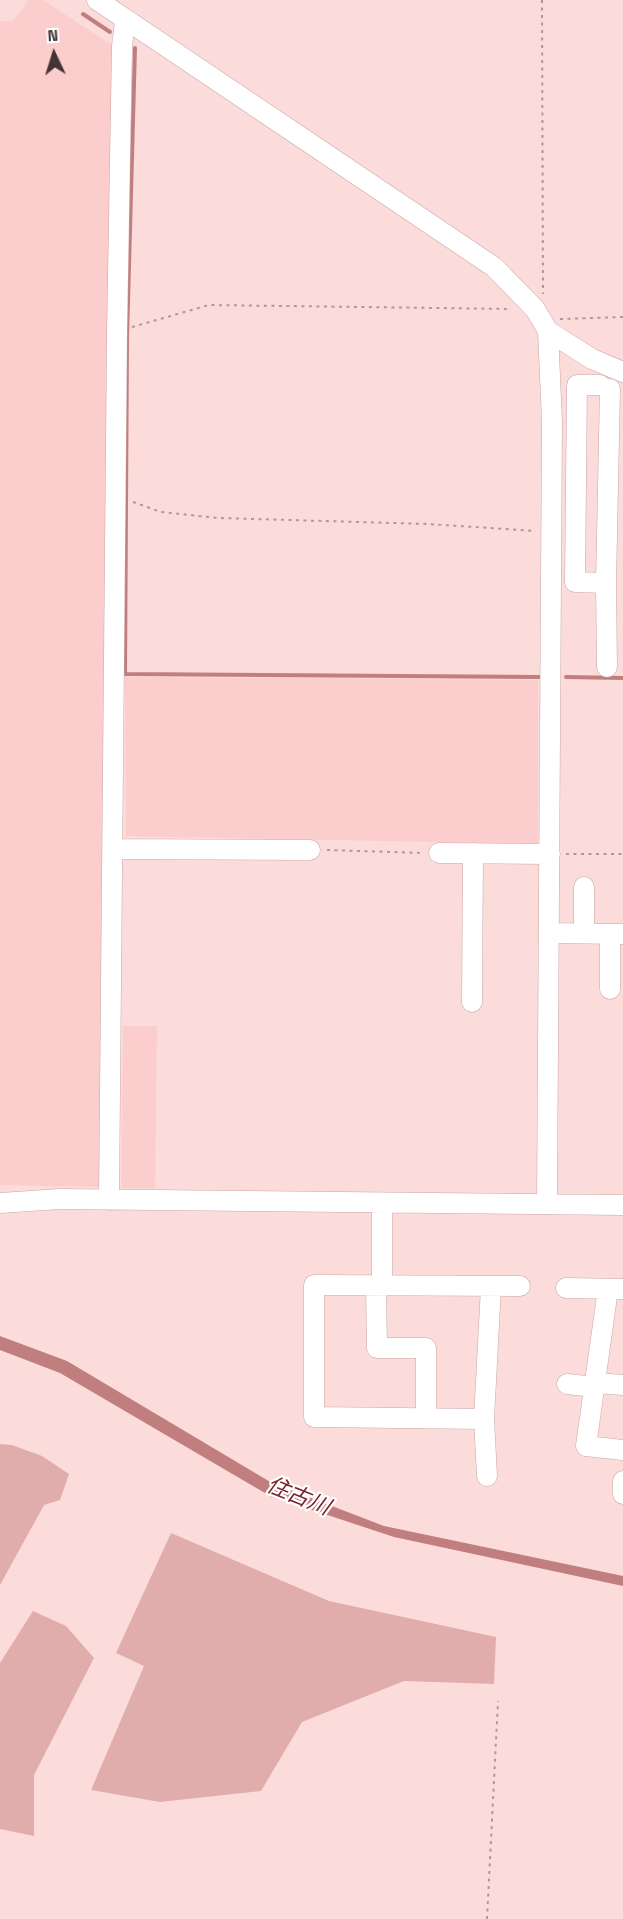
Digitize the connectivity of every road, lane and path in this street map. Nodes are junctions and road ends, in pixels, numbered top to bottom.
1 (97, 0) edge
2 (542, 0) edge
3 (125, 21) junction
4 (536, 309) junction
5 (623, 317) edge
6 (129, 328) dead end
7 (548, 331) junction
8 (623, 372) edge
9 (605, 387) edge
10 (552, 443) junction
11 (578, 443) junction
12 (616, 444) edge
13 (128, 500) dead end
14 (551, 532) junction
15 (606, 583) junction
16 (607, 667) dead end
17 (113, 849) junction
18 (310, 850) joint
19 (439, 853) joint
20 (473, 853) junction
21 (550, 854) junction
22 (623, 854) edge
23 (584, 887) dead end
24 (549, 933) junction
25 (584, 933) junction
26 (616, 934) edge
27 (610, 990) dead end
28 (472, 1002) dead end
29 (109, 1200) junction
30 (0, 1203) edge
31 (382, 1203) junction
32 (547, 1203) junction
33 (623, 1204) edge
34 (379, 1285) junction
35 (520, 1286) dead end
36 (491, 1287) junction
37 (566, 1288) dead end
38 (616, 1289) edge
39 (567, 1384) dead end
40 (595, 1385) junction
41 (623, 1385) edge
42 (426, 1418) junction
43 (484, 1419) junction
44 (623, 1450) edge
45 (487, 1476) dead end
46 (623, 1481) edge
47 (623, 1494) edge
48 (498, 1701) dead end
49 (487, 1919) edge

1 - 3 street
2 - 4 path
3 - 4 street
3 - 17 street
4 - 6 path
4 - 7 street
5 - 7 path
7 - 8 street
7 - 10 street
9 - 11 street
9 - 12 street
10 - 11 street
10 - 14 street
11 - 12 street
11 - 15 street
12 - 15 street
13 - 14 path
14 - 21 street
15 - 16 street
17 - 18 street
17 - 29 street
18 - 19 path
19 - 20 street
20 - 21 street
20 - 28 street
21 - 22 path
21 - 24 street
23 - 25 street
24 - 25 street
24 - 32 street
25 - 26 street
26 - 27 street
29 - 30 street
29 - 31 street
31 - 32 street
31 - 34 street
32 - 33 street
34 - 36 street
34 - 42 street
34 - 42 street
35 - 36 street
36 - 43 street
37 - 38 street
38 - 40 street
39 - 40 street
40 - 41 street
40 - 44 street
42 - 43 street
43 - 45 street
46 - 47 street
48 - 49 path

